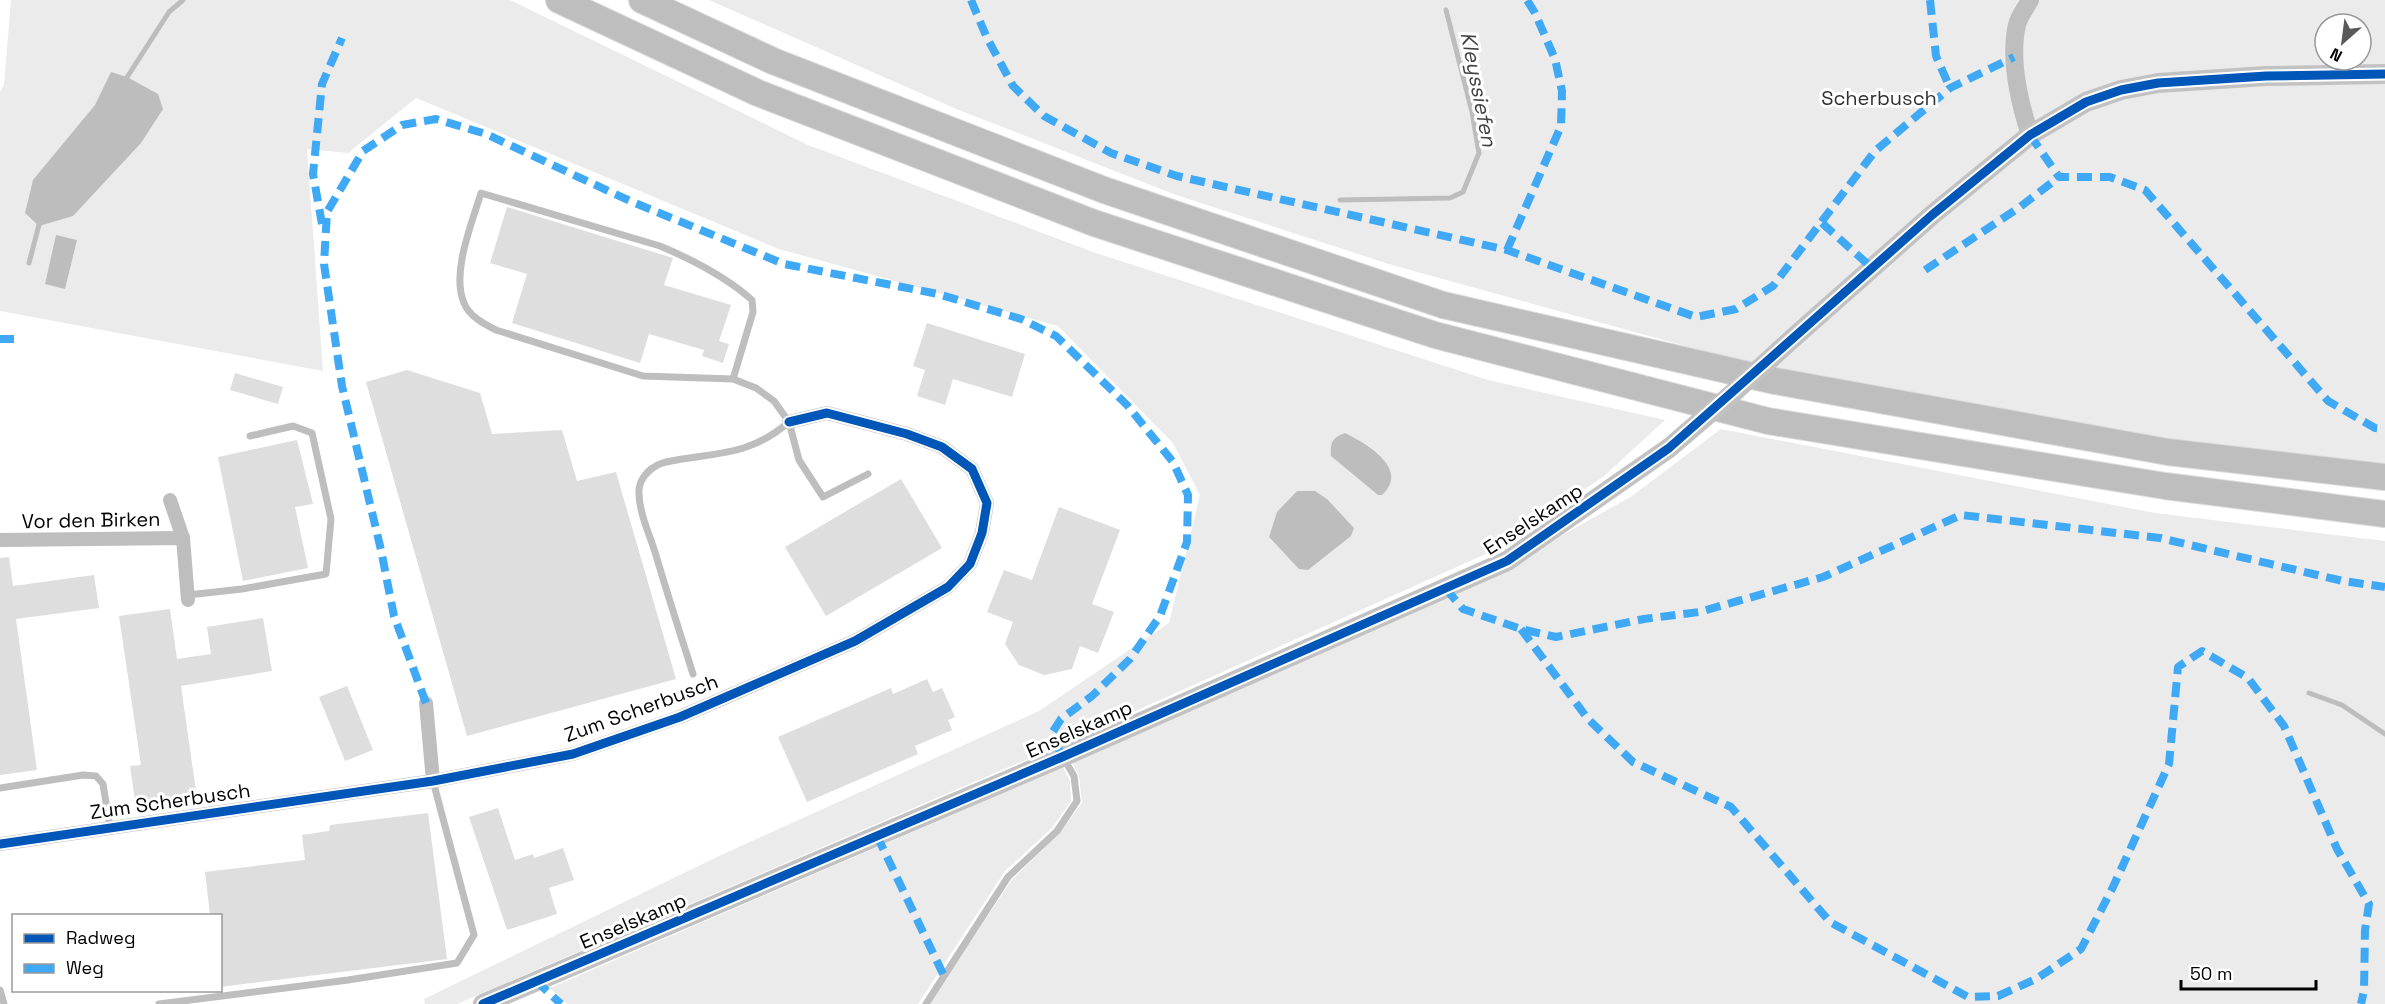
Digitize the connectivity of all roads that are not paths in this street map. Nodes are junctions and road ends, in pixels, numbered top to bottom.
1 (559, 0) edge
2 (642, 0) edge
3 (2030, 0) edge
4 (2385, 74) edge
5 (2030, 135) junction
6 (733, 379) junction
7 (789, 422) junction
8 (249, 436) dead end
9 (868, 474) dead end
10 (2385, 477) edge
11 (170, 500) dead end
12 (2385, 514) edge
13 (183, 538) junction
14 (0, 540) edge
15 (188, 598) joint
16 (693, 674) dead end
17 (426, 703) dead end
18 (1062, 757) junction
19 (433, 781) junction
20 (0, 788) edge
21 (110, 828) junction
22 (0, 844) edge
23 (0, 990) edge
24 (4, 1004) edge
25 (159, 1004) edge
26 (483, 1004) edge
27 (926, 1004) edge

1 - 12 highway
2 - 10 highway
3 - 5 street
4 - 5 main road, Enselskamp
5 - 18 main road, Enselskamp, bridge
6 - 6 lane
6 - 7 lane
7 - 9 lane
7 - 16 lane
7 - 19 street, Zum Scherbusch
8 - 15 lane
11 - 13 street, Vor den Birken
13 - 14 street, Vor den Birken
13 - 15 street, Vor den Birken
17 - 19 street
18 - 26 main road, Enselskamp
18 - 27 lane
19 - 21 street, Zum Scherbusch
19 - 25 lane
20 - 21 lane
21 - 22 street, Zum Scherbusch
23 - 24 lane

